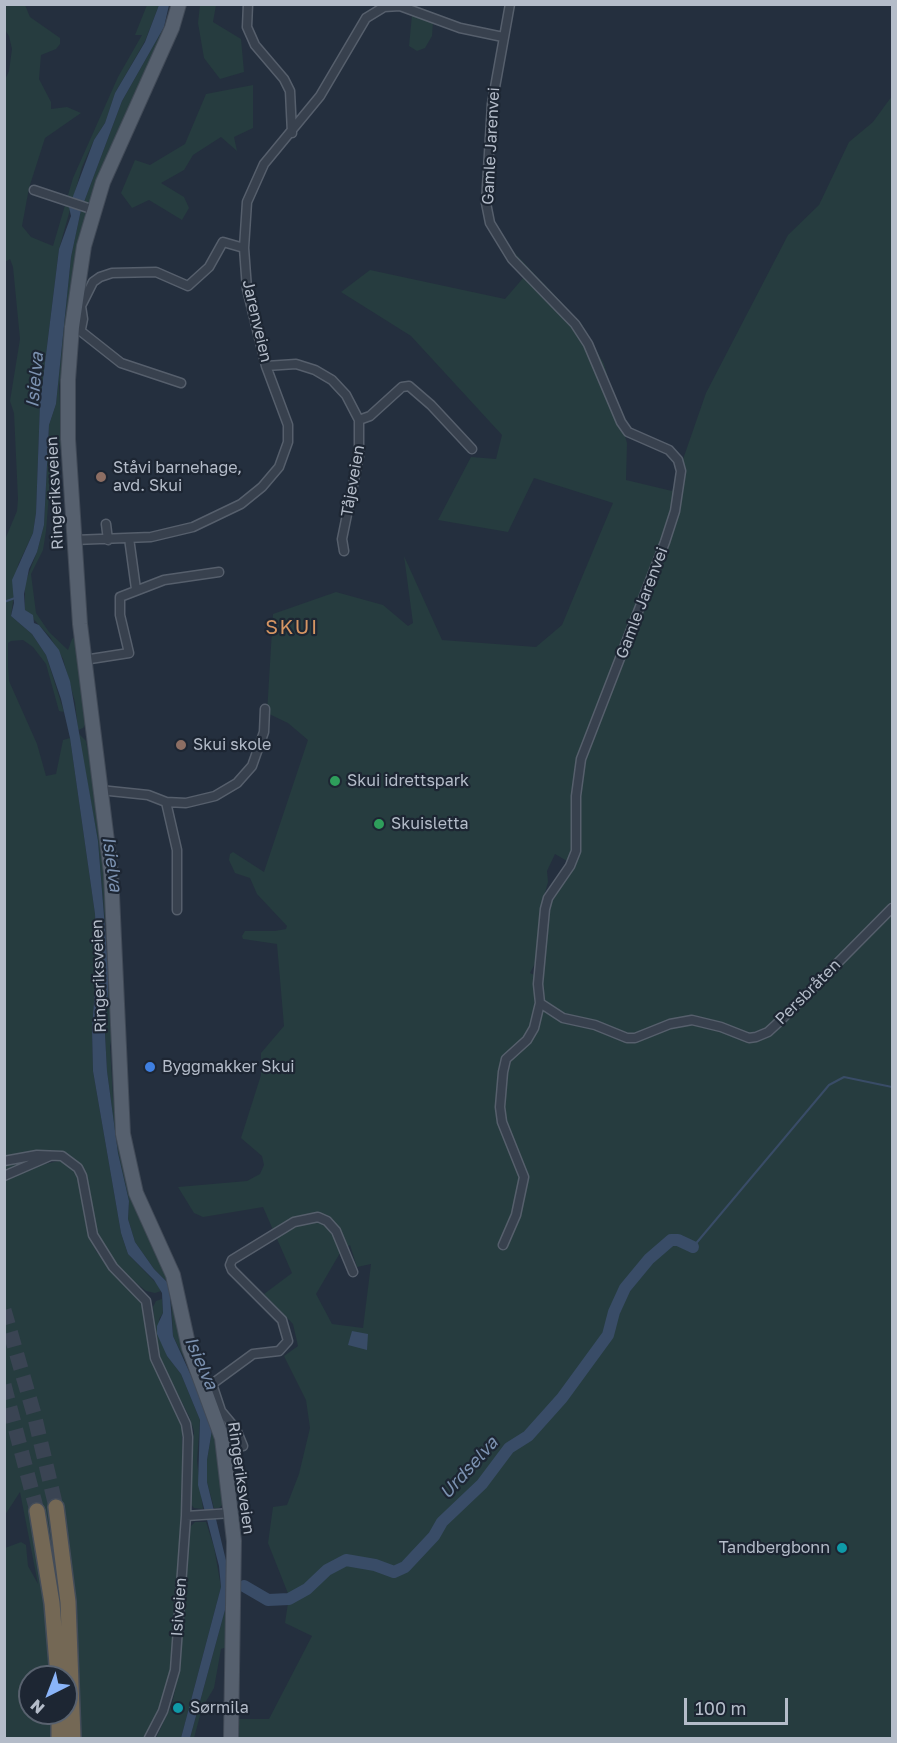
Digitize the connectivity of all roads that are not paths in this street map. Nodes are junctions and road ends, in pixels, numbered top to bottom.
1 (172, 4) edge
2 (179, 4) edge
3 (248, 4) edge
4 (510, 4) edge
5 (167, 34) junction
6 (503, 37) junction
7 (292, 133) junction
8 (34, 190) dead end
9 (89, 209) junction
10 (244, 248) junction
11 (76, 328) junction
12 (266, 366) junction
13 (181, 383) dead end
14 (359, 420) junction
15 (472, 449) dead end
16 (106, 524) dead end
17 (129, 538) junction
18 (74, 540) junction
19 (108, 540) junction
20 (344, 551) dead end
21 (219, 572) dead end
22 (136, 589) junction
23 (84, 660) junction
24 (265, 709) dead end
25 (100, 790) junction
26 (166, 802) junction
27 (892, 908) edge
28 (177, 910) dead end
29 (540, 1003) junction
30 (50, 1156) junction
31 (4, 1161) edge
32 (4, 1176) edge
33 (503, 1245) dead end
34 (353, 1272) dead end
35 (224, 1448) junction
36 (56, 1508) tunnel mouth
37 (37, 1511) tunnel mouth
38 (226, 1513) junction
39 (186, 1516) junction
40 (57, 1665) edge
41 (73, 1738) edge
42 (149, 1738) edge
43 (231, 1738) edge

1 - 5 main road, Ringeriksveien
2 - 5 main road, Ringeriksveien
3 - 7 street
4 - 6 street, Gamle Jarenvei
5 - 9 main road, Ringeriksveien
6 - 7 street, Jarenveien
6 - 29 street, Gamle Jarenvei
7 - 10 street, Jarenveien
8 - 9 street
9 - 11 main road, Ringeriksveien
10 - 11 street
10 - 12 street, Jarenveien
11 - 13 street
11 - 18 main road, Ringeriksveien
12 - 14 street, Tåjeveien
12 - 17 street, Jarenveien
14 - 15 street
14 - 20 street, Tåjeveien
16 - 19 street
17 - 19 street, Jarenveien
17 - 22 street
18 - 19 street, Jarenveien
18 - 23 main road, Ringeriksveien
21 - 22 street
22 - 23 street
23 - 25 main road, Ringeriksveien
24 - 26 street
25 - 26 street
25 - 35 main road, Ringeriksveien
26 - 28 street
27 - 29 street, Persbråten
29 - 33 street, Gamle Jarenvei
30 - 31 street
30 - 32 street
30 - 39 street, Isiveien
34 - 35 street, Ringeriksveien
35 - 38 main road, Ringeriksveien
36 - 41 highway
37 - 40 highway
38 - 39 street
38 - 43 main road, Ringeriksveien
39 - 42 street, Isiveien

